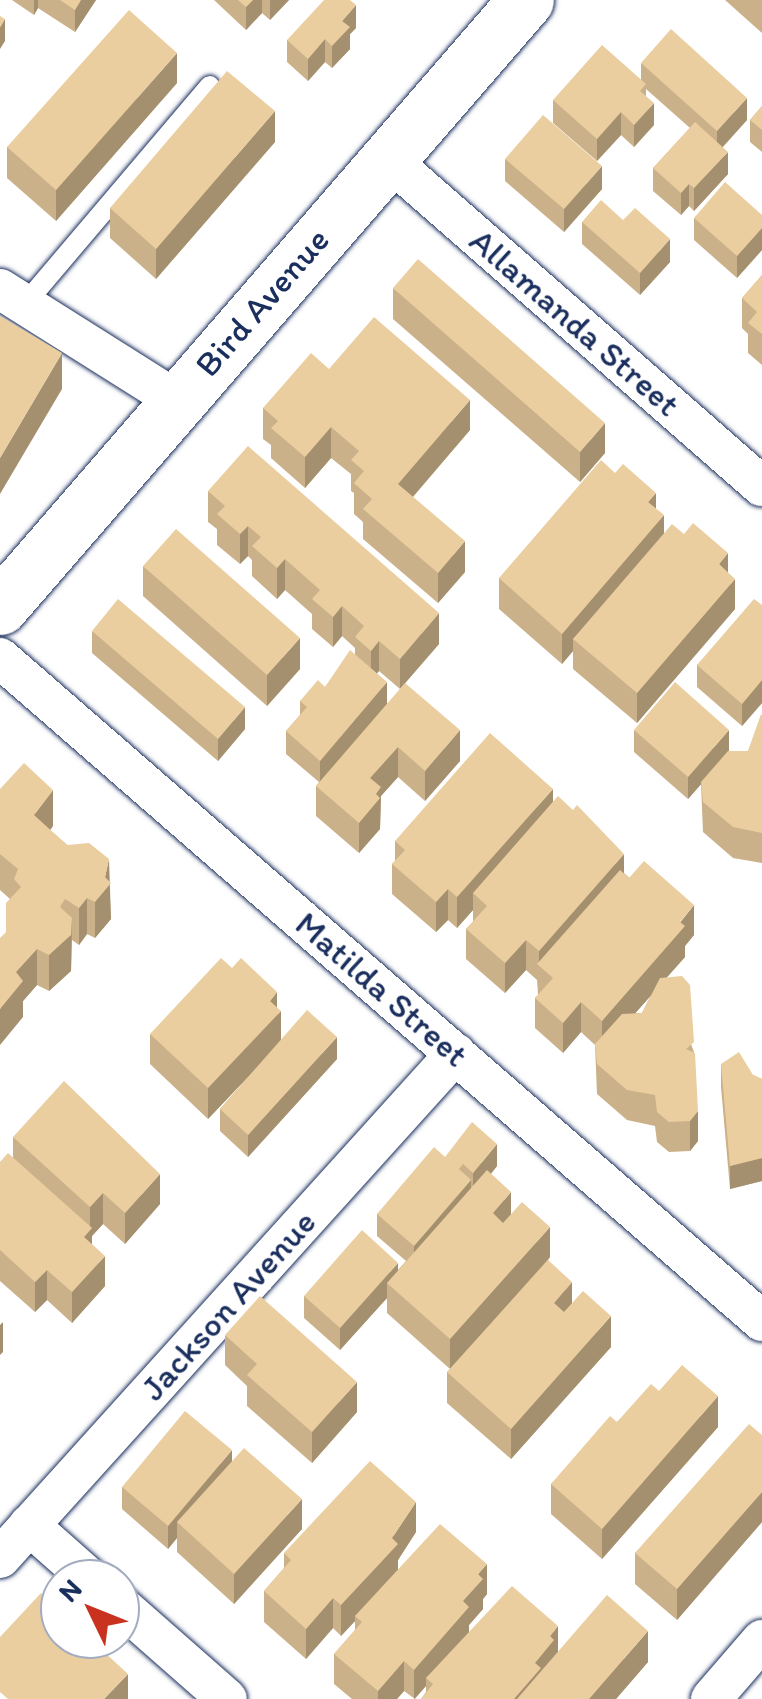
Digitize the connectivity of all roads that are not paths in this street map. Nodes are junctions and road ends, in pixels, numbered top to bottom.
1 (504, 8) edge
2 (210, 86) edge
3 (387, 158) junction
4 (12, 297) edge
5 (176, 400) junction
6 (762, 486) edge
7 (5, 592) edge
8 (0, 658) edge
9 (456, 1053) junction
10 (762, 1321) edge
11 (29, 1526) junction
12 (0, 1558) edge
13 (67, 1559) edge
14 (140, 1623) edge
15 (762, 1640) edge
16 (227, 1699) edge
17 (711, 1699) edge

1 - 3 street, Bird Avenue
2 - 4 lane
3 - 5 street, Bird Avenue
3 - 6 street, Allamanda Street
4 - 5 street
5 - 7 street, Bird Avenue
8 - 9 street, Matilda Street
9 - 10 street, Matilda Street
9 - 11 street, Jackson Avenue
11 - 12 street, Jackson Avenue
11 - 13 street
14 - 16 street
15 - 17 street

